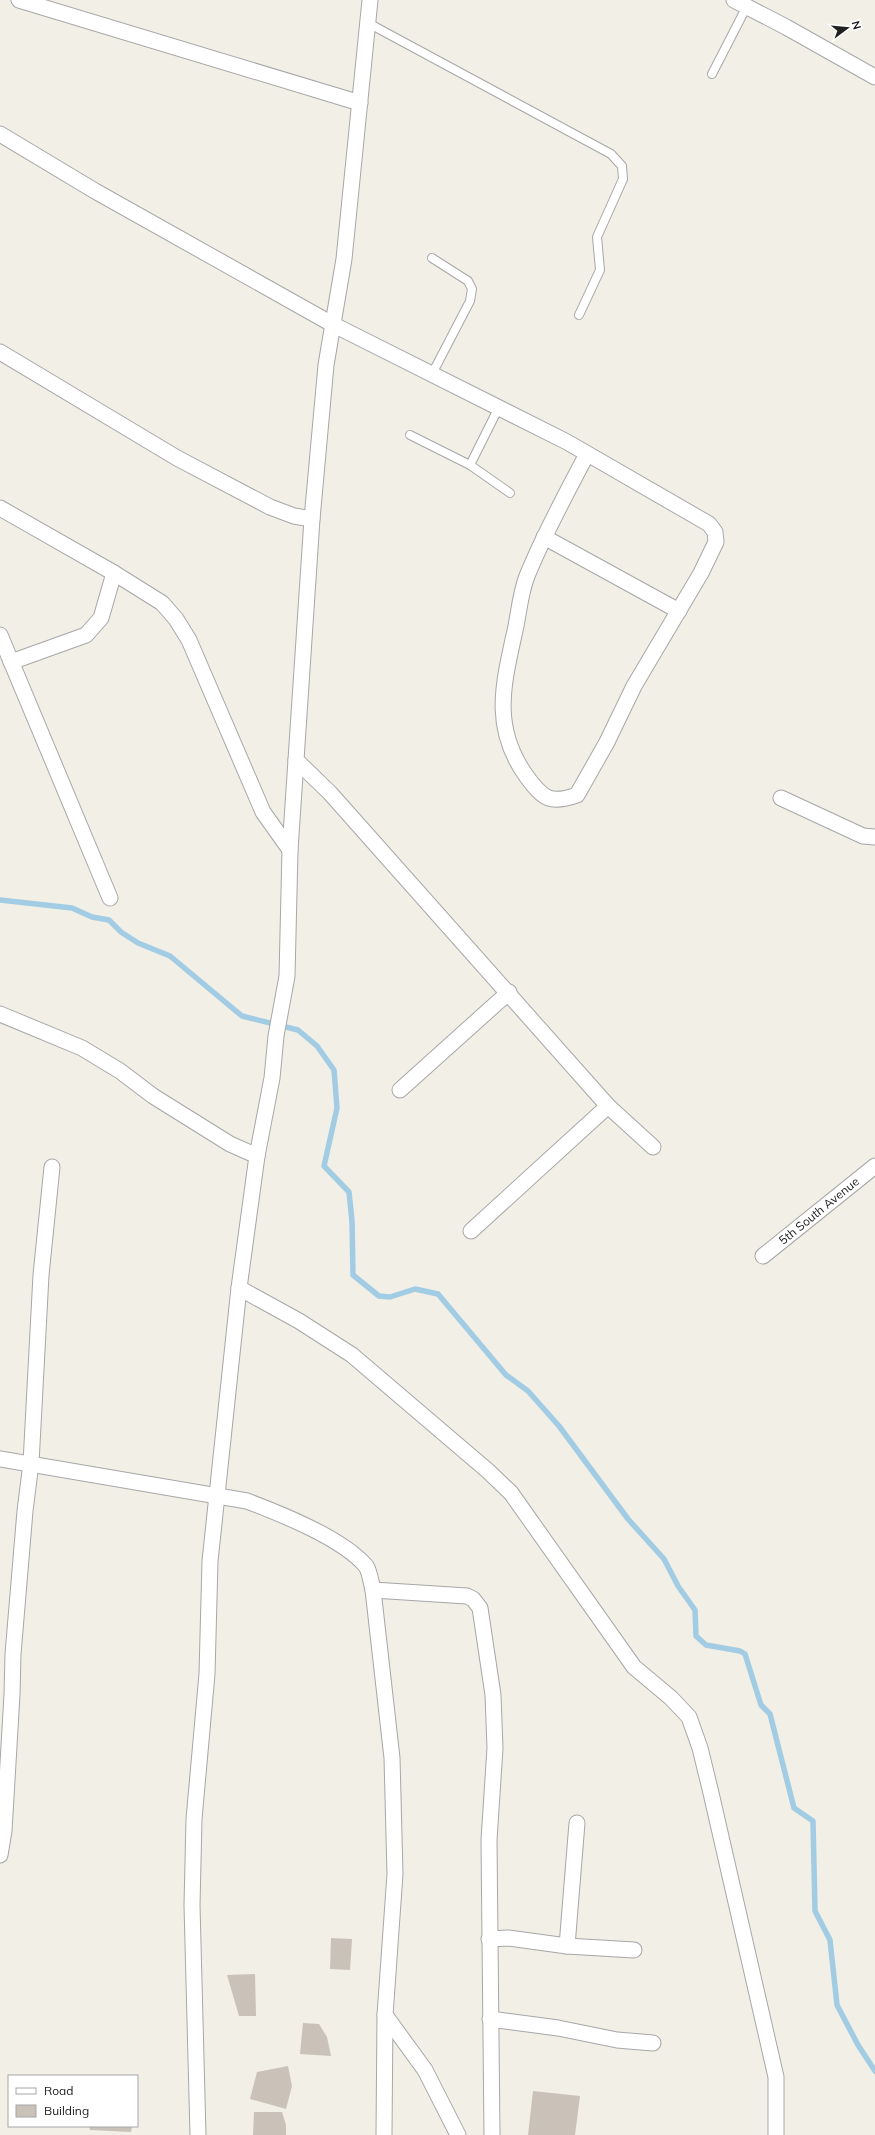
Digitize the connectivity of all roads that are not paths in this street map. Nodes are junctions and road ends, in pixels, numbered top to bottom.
1 (19, 0) edge
2 (370, 0) edge
3 (740, 3) edge
4 (368, 23) junction
5 (712, 74) dead end
6 (875, 77) edge
7 (360, 103) junction
8 (0, 134) edge
9 (432, 258) dead end
10 (579, 315) dead end
11 (332, 324) junction
12 (0, 352) edge
13 (432, 374) junction
14 (499, 407) junction
15 (410, 435) dead end
16 (587, 454) junction
17 (470, 465) junction
18 (510, 493) dead end
19 (0, 508) edge
20 (312, 519) junction
21 (544, 537) junction
22 (114, 573) junction
23 (678, 611) junction
24 (0, 635) edge
25 (11, 662) junction
26 (296, 760) junction
27 (781, 798) dead end
28 (875, 837) edge
29 (290, 850) junction
30 (110, 898) dead end
31 (509, 992) junction
32 (0, 1014) edge
33 (400, 1090) dead end
34 (608, 1106) junction
35 (653, 1147) dead end
36 (257, 1156) junction
37 (875, 1166) edge
38 (52, 1167) dead end
39 (472, 1231) dead end
40 (763, 1256) dead end
41 (239, 1288) junction
42 (0, 1459) edge
43 (31, 1464) junction
44 (216, 1494) junction
45 (373, 1590) junction
46 (577, 1823) dead end
47 (0, 1855) edge
48 (489, 1939) junction
49 (567, 1946) junction
50 (634, 1950) dead end
51 (385, 2015) junction
52 (490, 2019) junction
53 (654, 2043) dead end
54 (198, 2135) edge
55 (384, 2135) edge
56 (458, 2135) edge
57 (492, 2135) edge
58 (776, 2135) edge

1 - 7 street
2 - 4 street
3 - 5 lane
3 - 6 street
4 - 7 street
4 - 10 lane
7 - 11 street
8 - 11 street
9 - 13 lane
11 - 13 street
11 - 20 street
12 - 20 street
13 - 14 street
14 - 16 street
14 - 17 lane
15 - 17 lane
16 - 21 street
16 - 23 street
17 - 18 lane
19 - 22 street
20 - 26 street
21 - 23 street
21 - 23 street
22 - 25 street
22 - 29 street
24 - 25 street
25 - 30 street
26 - 29 street
26 - 31 street
27 - 28 street
29 - 36 street
31 - 33 street
31 - 34 street
32 - 36 street
34 - 35 street
34 - 39 street
36 - 41 street
37 - 40 street, 5th South Avenue
38 - 43 street
41 - 44 street
41 - 58 street
42 - 43 street
43 - 44 street
43 - 47 street
44 - 45 street
44 - 54 street
45 - 48 street
45 - 51 street
46 - 49 street
48 - 49 street
48 - 52 street
49 - 50 street
51 - 55 street
51 - 56 street
52 - 53 street
52 - 57 street

